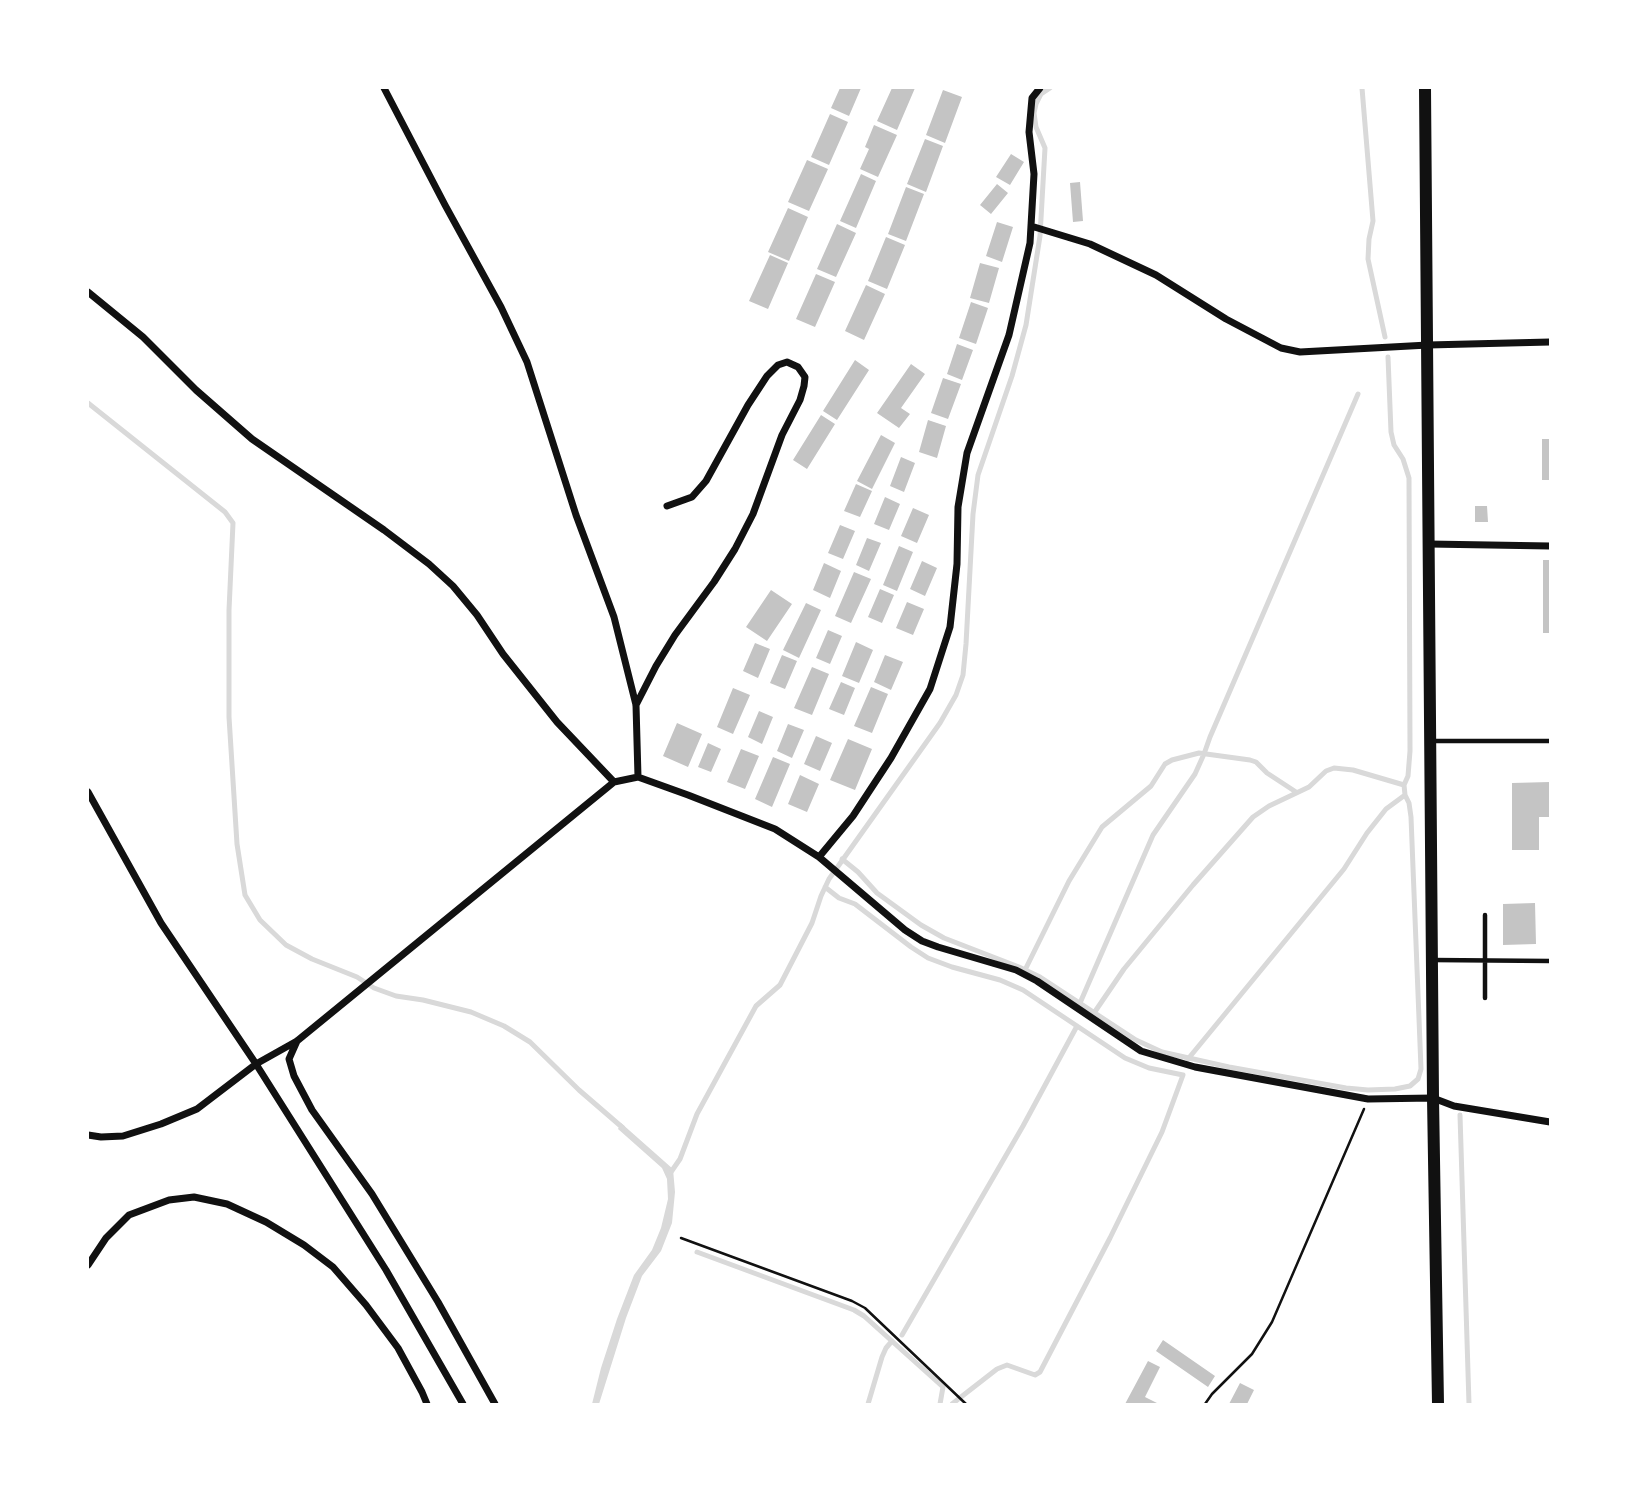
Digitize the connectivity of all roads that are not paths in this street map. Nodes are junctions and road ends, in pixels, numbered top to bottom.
1 (384, 88) edge
2 (1040, 88) edge
3 (1425, 88) edge
4 (1033, 227) junction
5 (88, 292) edge
6 (1550, 342) edge
7 (1428, 345) junction
8 (667, 506) dead end
9 (1429, 544) junction
10 (1550, 547) edge
11 (636, 705) junction
12 (1431, 741) junction
13 (1550, 741) edge
14 (638, 777) junction
15 (614, 782) junction
16 (88, 792) edge
17 (818, 858) junction
18 (1485, 915) dead end
19 (1432, 960) junction
20 (1485, 960) junction
21 (1550, 961) edge
22 (1485, 998) dead end
23 (297, 1041) junction
24 (256, 1064) junction
25 (1433, 1098) junction
26 (1550, 1122) edge
27 (88, 1135) edge
28 (88, 1265) edge
29 (427, 1405) edge
30 (463, 1405) edge
31 (495, 1405) edge
32 (1438, 1405) edge

1 - 11 street
2 - 4 street
3 - 7 street
4 - 7 street
4 - 17 street
5 - 15 street
6 - 7 street
7 - 9 street
8 - 11 street
9 - 10 street
9 - 12 street
11 - 14 street
12 - 13 lane
12 - 19 street
14 - 15 street
14 - 17 street
15 - 23 street
16 - 24 street
17 - 25 street
18 - 20 lane
19 - 20 lane
19 - 25 street
20 - 21 lane
20 - 22 lane
23 - 24 street
23 - 31 street
24 - 27 street
24 - 30 street
25 - 26 street
25 - 32 street
28 - 29 street

